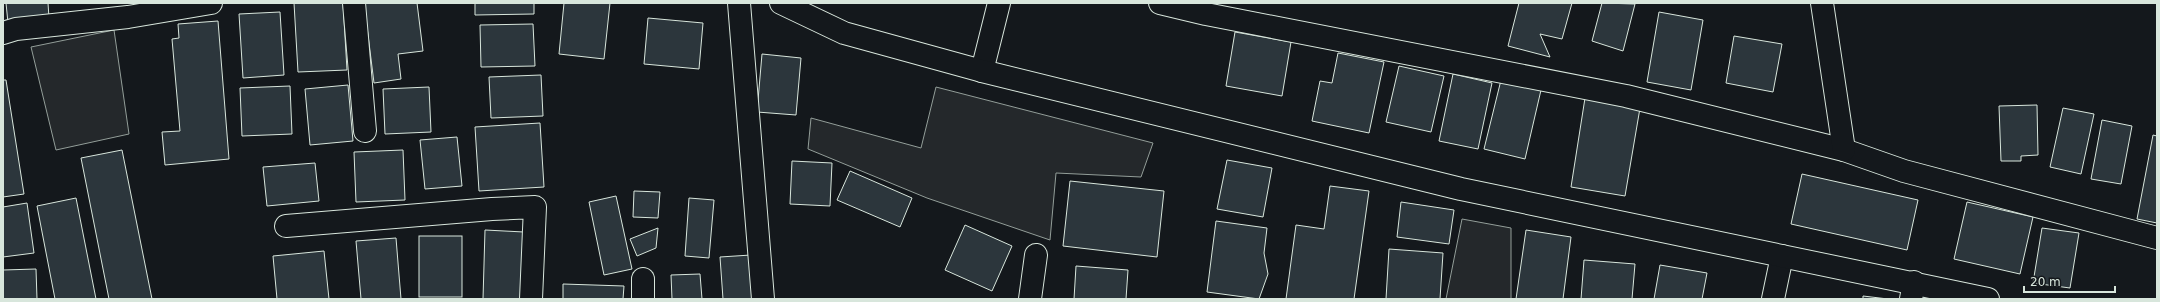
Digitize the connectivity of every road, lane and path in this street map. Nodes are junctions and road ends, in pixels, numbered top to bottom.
1 (211, 3) edge
2 (354, 3) edge
3 (739, 3) edge
4 (781, 3) edge
5 (999, 3) edge
6 (1160, 3) edge
7 (1822, 3) edge
8 (128, 10) edge
9 (3, 33) edge
10 (982, 71) junction
11 (365, 131) dead end
12 (1844, 150) junction
13 (286, 226) dead end
14 (2157, 238) edge
15 (1036, 255) dead end
16 (1782, 256) junction
17 (1912, 291) edge
18 (532, 299) edge
19 (763, 299) edge
20 (1030, 299) edge
21 (1773, 299) edge
22 (1988, 299) edge

1 - 8 street
2 - 11 street
3 - 19 street
4 - 10 street
5 - 10 street
6 - 12 street
7 - 12 street
8 - 9 street
10 - 16 street
12 - 14 street
13 - 18 street
15 - 20 street
16 - 17 street
16 - 21 street
17 - 22 street

